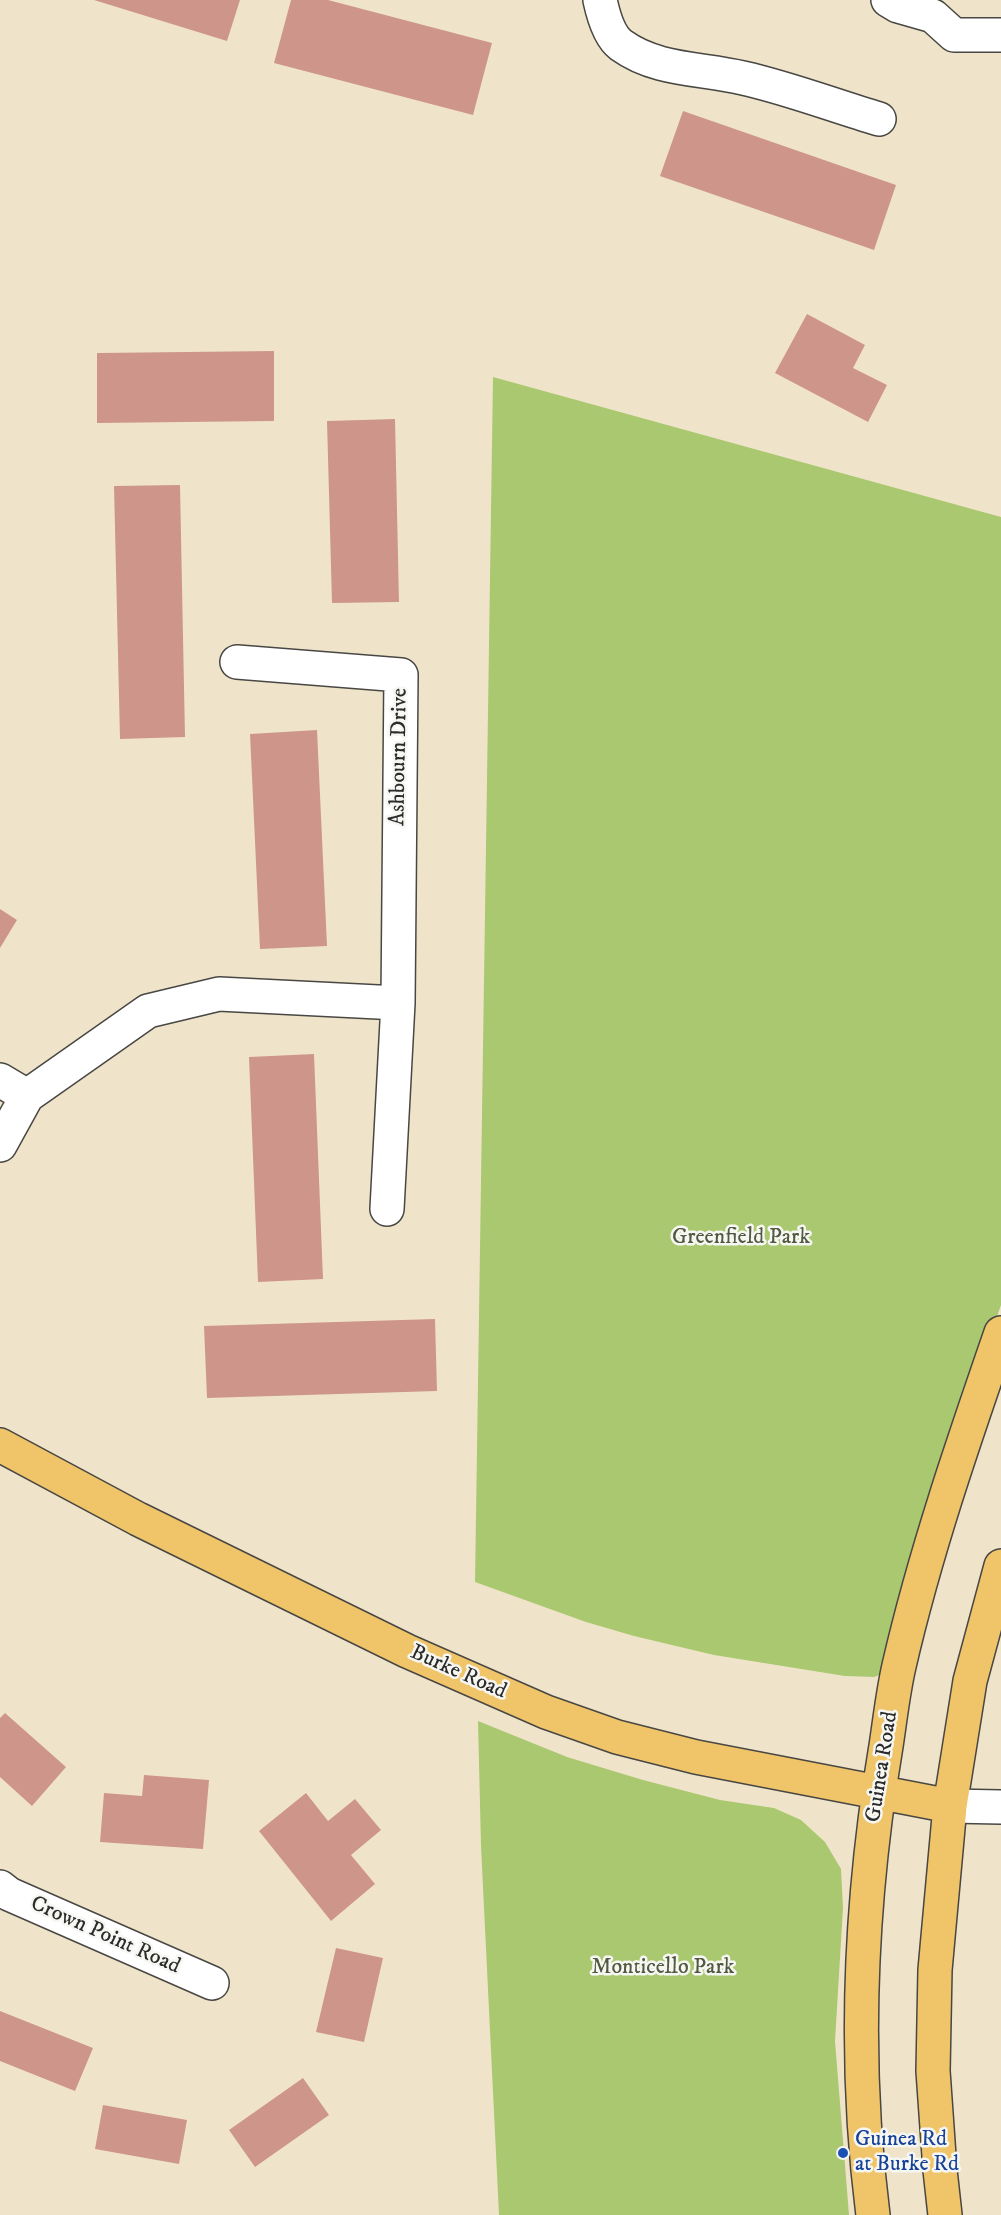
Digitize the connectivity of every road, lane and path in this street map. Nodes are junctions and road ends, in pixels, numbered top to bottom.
1 (600, 0) edge
2 (888, 0) edge
3 (943, 8) edge
4 (1001, 34) edge
5 (879, 119) dead end
6 (237, 662) dead end
7 (398, 1003) junction
8 (0, 1080) edge
9 (27, 1096) junction
10 (0, 1145) edge
11 (387, 1209) dead end
12 (1001, 1333) edge
13 (0, 1445) edge
14 (1001, 1566) edge
15 (878, 1792) junction
16 (950, 1806) junction
17 (1001, 1807) edge
18 (0, 1887) edge
19 (212, 1983) dead end
20 (873, 2215) edge
21 (945, 2215) edge

1 - 5 street
2 - 3 street
3 - 4 street
6 - 7 street, Ashbourn Drive
7 - 9 street
7 - 11 street, Ashbourn Drive
8 - 9 street
9 - 10 street
12 - 15 main road, Guinea Road
13 - 15 main road, Burke Road
14 - 16 main road
15 - 16 main road, Burke Road
15 - 20 main road, Guinea Road
16 - 17 street
16 - 21 main road
18 - 19 street, Crown Point Road

